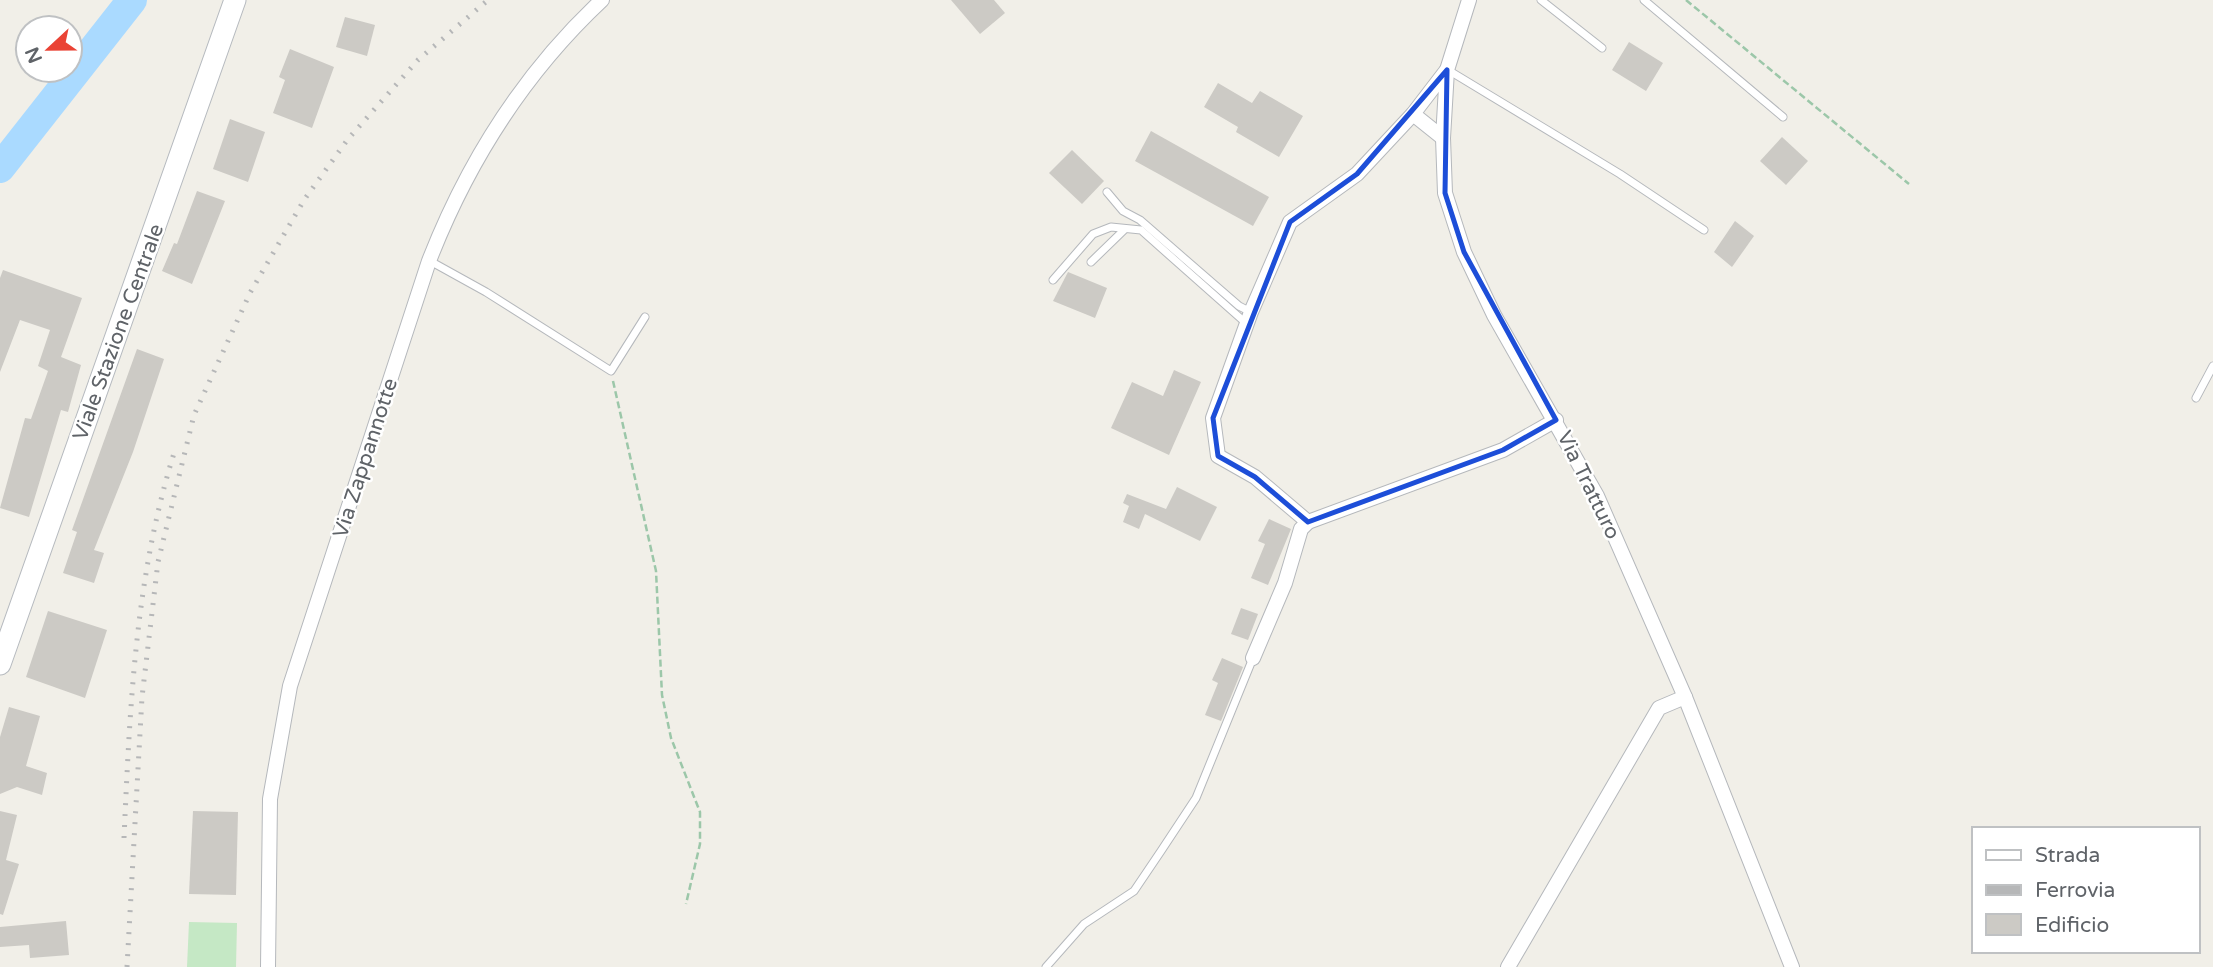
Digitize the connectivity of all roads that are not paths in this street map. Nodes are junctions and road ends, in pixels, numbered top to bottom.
1 (235, 0) edge
2 (602, 0) edge
3 (1469, 0) edge
4 (1541, 0) edge
5 (1644, 0) edge
6 (1602, 48) dead end
7 (1447, 70) junction
8 (1413, 114) junction
9 (1783, 117) dead end
10 (1443, 138) junction
11 (1107, 192) dead end
12 (1125, 229) junction
13 (1704, 230) dead end
14 (429, 261) junction
15 (1091, 262) dead end
16 (1053, 280) dead end
17 (645, 317) dead end
18 (1250, 318) junction
19 (2213, 366) edge
20 (2196, 398) dead end
21 (1556, 420) junction
22 (1308, 522) junction
23 (1253, 658) joint
24 (0, 664) edge
25 (1685, 697) junction
26 (268, 967) edge
27 (1046, 967) edge
28 (1508, 967) edge
29 (1792, 967) edge

1 - 24 main road, Viale Stazione Centrale
2 - 14 street, Via Zappannotte
3 - 7 street, Via Tratturo
4 - 6 lane
5 - 9 lane
7 - 8 street
7 - 10 street, Via Tratturo
7 - 13 lane
8 - 10 street
8 - 18 street
10 - 21 street, Via Tratturo
11 - 18 lane
12 - 15 lane
12 - 16 lane
12 - 18 lane
14 - 17 lane
14 - 26 street, Via Zappannotte
18 - 22 street
19 - 20 lane
21 - 22 street
21 - 25 street, Via Tratturo
22 - 23 street
23 - 27 lane
25 - 28 street
25 - 29 street, Via Tratturo

